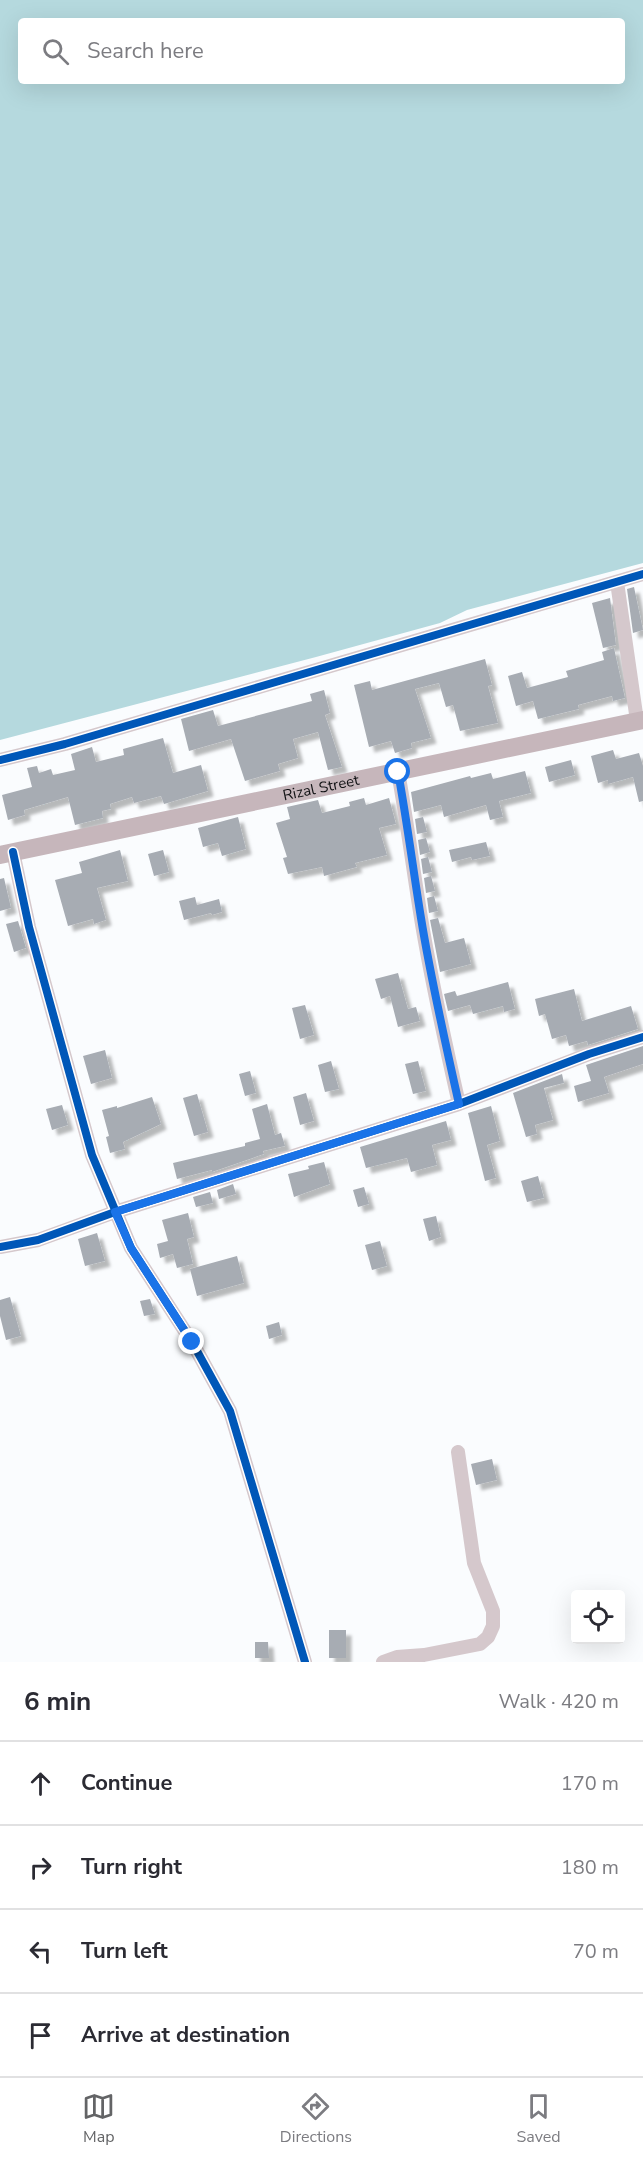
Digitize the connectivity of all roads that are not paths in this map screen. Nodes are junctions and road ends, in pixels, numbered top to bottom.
1 (643, 574) edge
2 (617, 582) junction
3 (640, 720) edge
4 (0, 760) edge
5 (398, 772) junction
6 (7, 853) edge
7 (643, 1036) edge
8 (459, 1104) junction
9 (115, 1212) junction
10 (0, 1247) edge
11 (458, 1452) dead end
12 (305, 1662) edge
13 (383, 1662) edge

1 - 2 street
2 - 3 street
2 - 4 street
3 - 5 main road, Rizal Street
5 - 6 main road, Rizal Street
5 - 8 street
6 - 9 street
7 - 8 street
8 - 9 street
9 - 10 street
9 - 12 street
11 - 13 street

